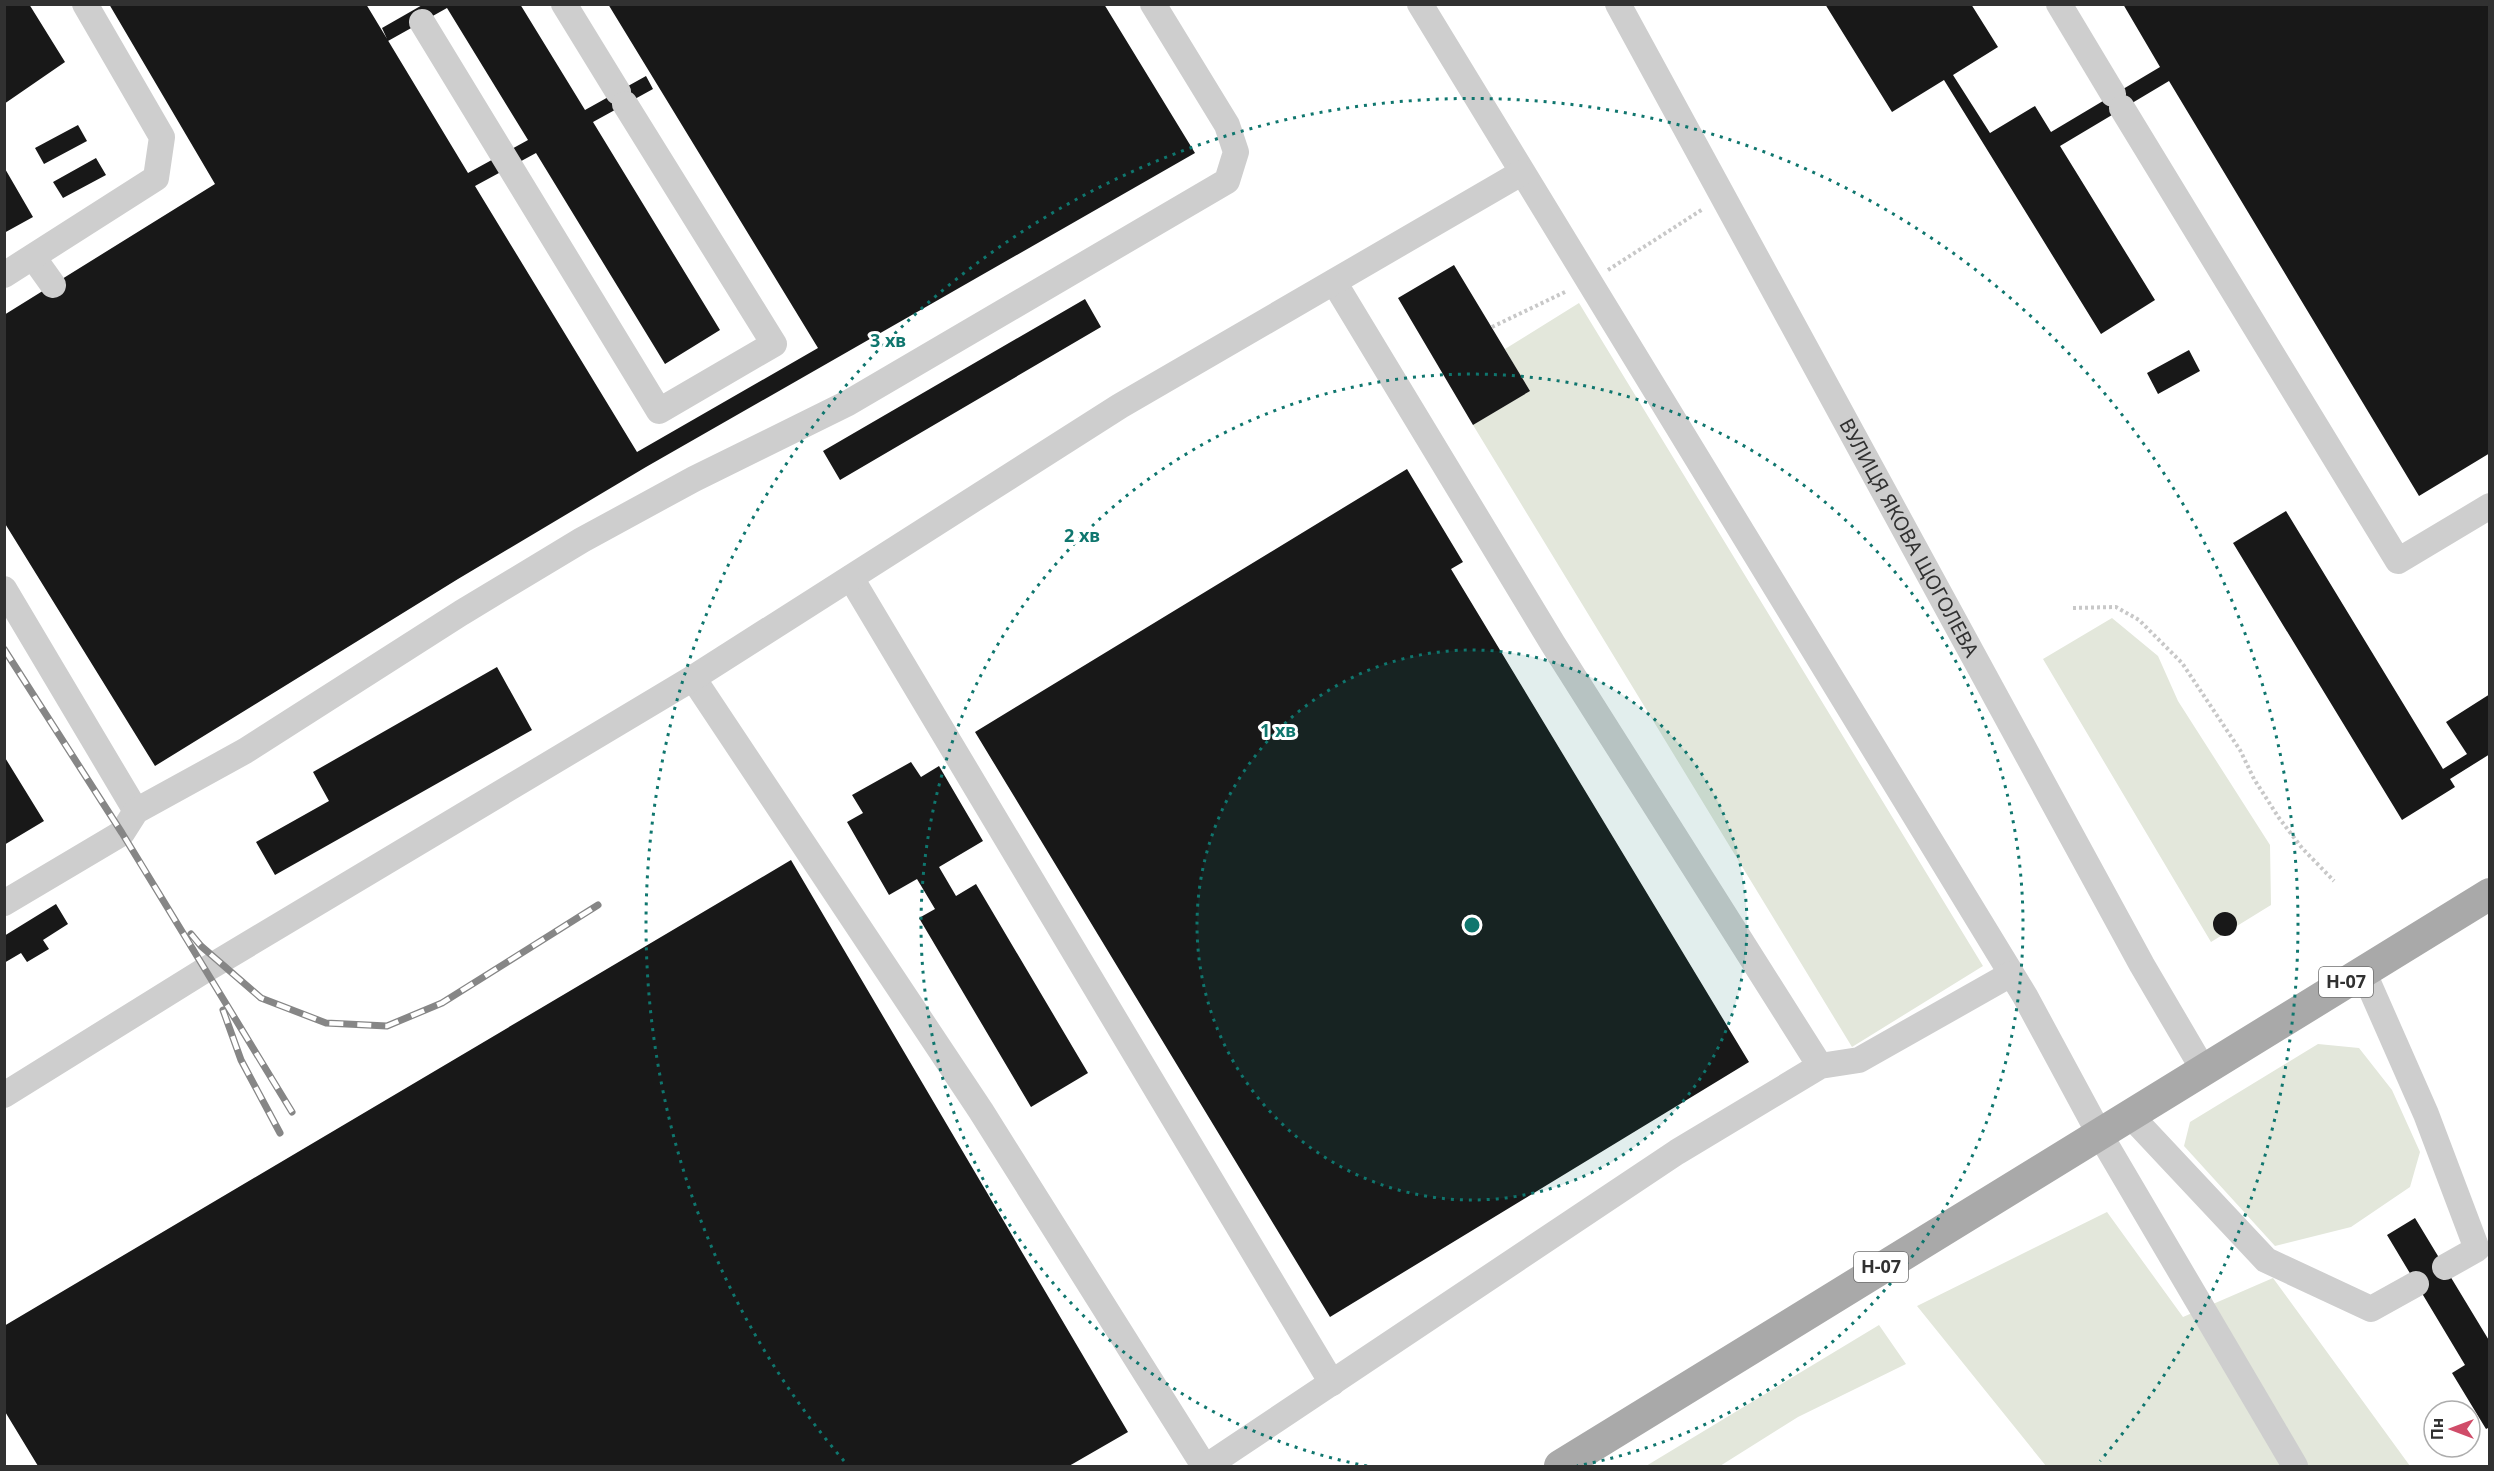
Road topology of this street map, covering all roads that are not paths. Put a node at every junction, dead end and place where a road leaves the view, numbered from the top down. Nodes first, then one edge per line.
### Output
1 (85, 4) edge
2 (564, 4) edge
3 (1153, 4) edge
4 (1420, 4) edge
5 (1618, 4) edge
6 (2059, 4) edge
7 (415, 12) edge
8 (1521, 173) junction
9 (33, 256) junction
10 (4, 275) edge
11 (1334, 282) junction
12 (53, 285) dead end
13 (2490, 506) edge
14 (851, 578) junction
15 (4, 589) edge
16 (693, 678) junction
17 (136, 811) junction
18 (2490, 894) edge
19 (4, 903) edge
20 (2363, 971) junction
21 (2011, 974) junction
22 (1820, 1066) junction
23 (2203, 1069) junction
24 (4, 1095) edge
25 (2129, 1114) junction
26 (2099, 1133) junction
27 (2445, 1267) dead end
28 (2416, 1284) dead end
29 (1332, 1383) junction
30 (1206, 1467) edge
31 (1560, 1467) edge
32 (2295, 1467) edge

1 - 9 street
2 - 7 street
3 - 17 street
4 - 8 street
5 - 23 street, ВУЛИЦЯ ЯКОВА ЩОГОЛЕВА
6 - 13 street
8 - 11 street
8 - 21 street
9 - 10 street
9 - 12 street
11 - 14 street
11 - 22 street
14 - 16 street
14 - 29 street
15 - 17 street
16 - 24 street
16 - 30 street
17 - 19 street
18 - 20 main road, Н-07
20 - 23 main road, Н-07
20 - 27 street
21 - 22 street
21 - 26 street
22 - 29 street
23 - 25 main road, Н-07
25 - 26 main road, Н-07
25 - 28 street
26 - 31 main road, Н-07
26 - 32 street
29 - 30 street

